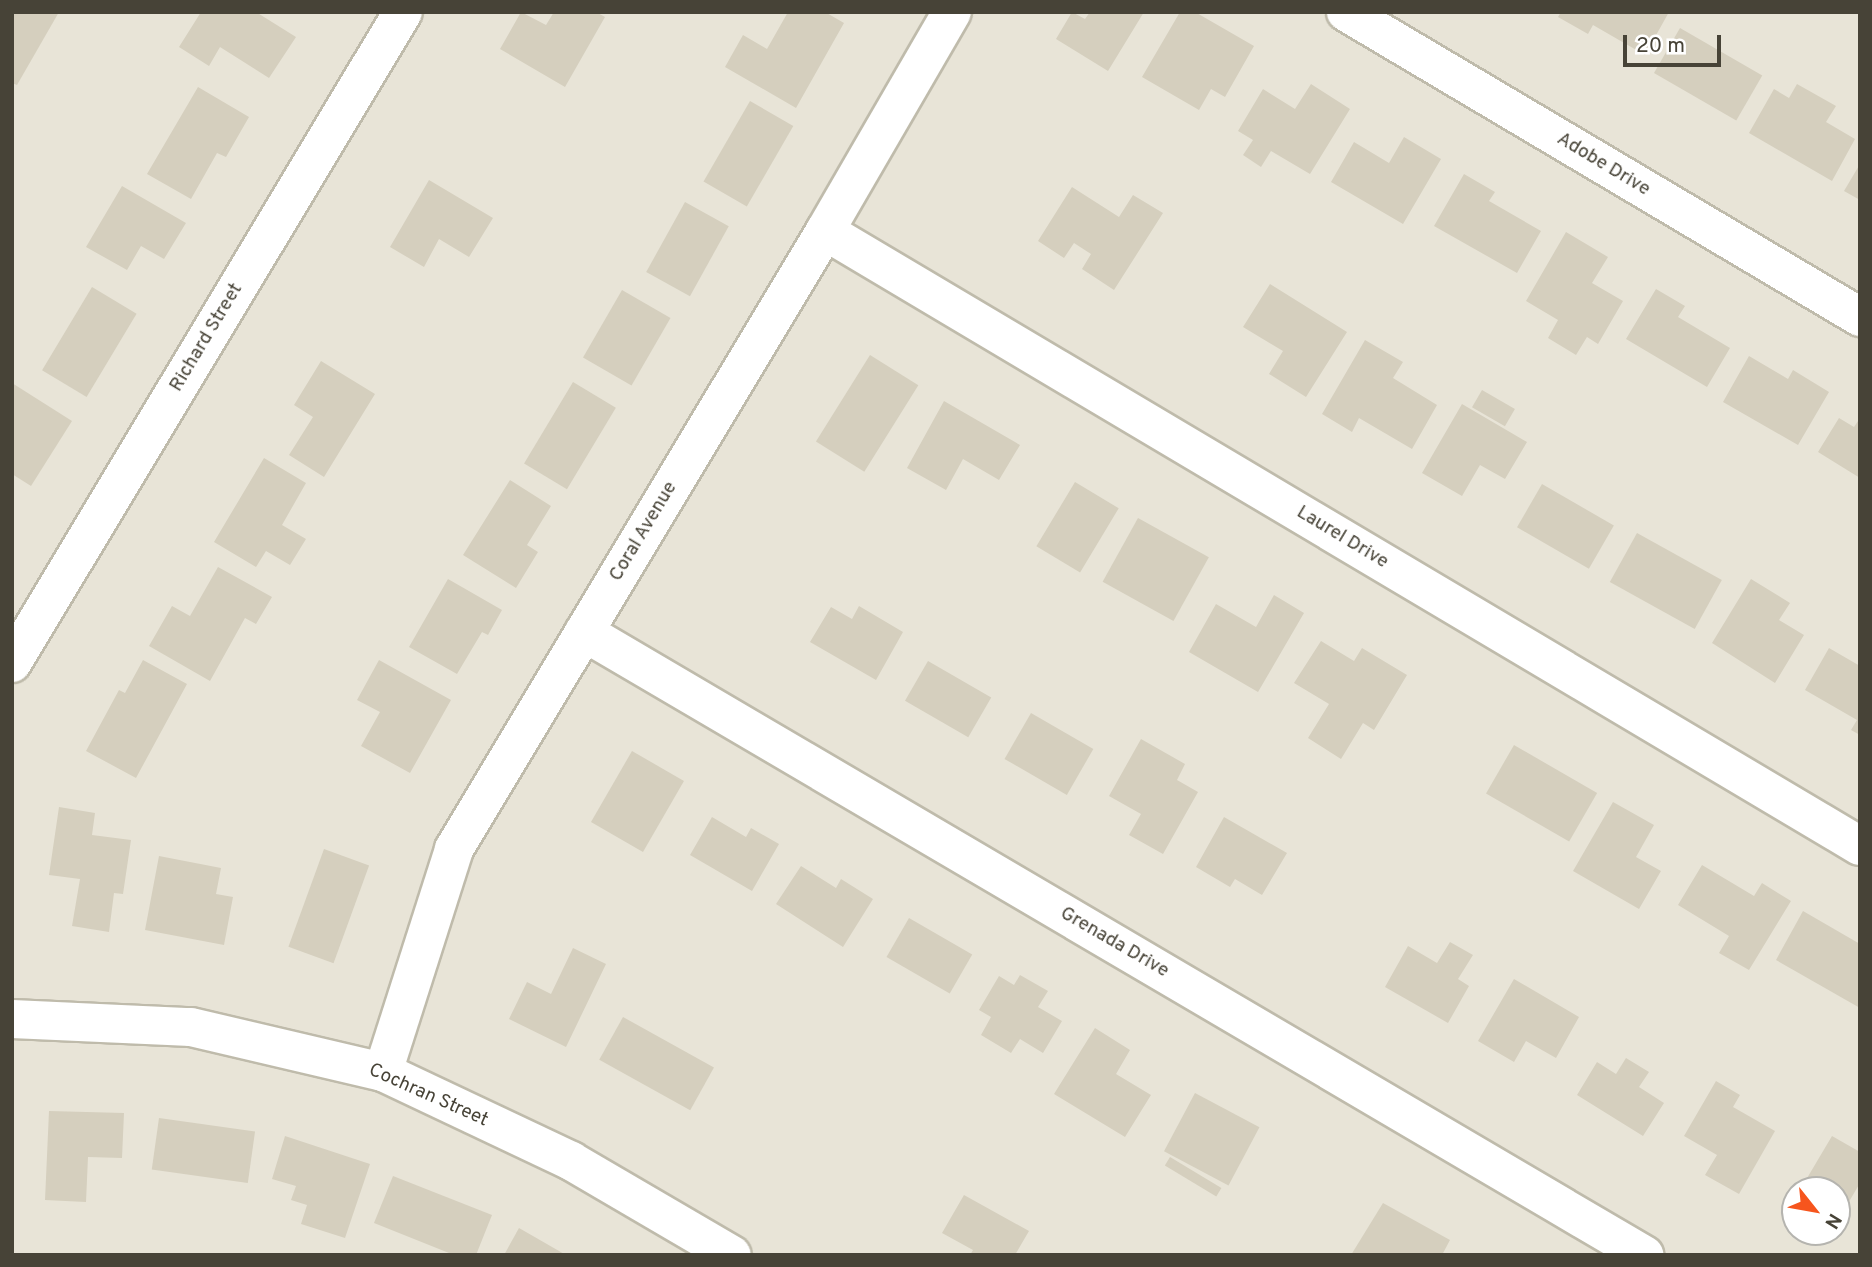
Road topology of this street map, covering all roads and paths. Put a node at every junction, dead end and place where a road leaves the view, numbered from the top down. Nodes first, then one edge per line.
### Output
1 (403, 12) edge
2 (952, 12) edge
3 (1346, 12) edge
4 (825, 231) junction
5 (1860, 317) edge
6 (584, 632) junction
7 (12, 663) edge
8 (1860, 846) edge
9 (12, 1019) edge
10 (383, 1072) junction
11 (732, 1255) edge
12 (1644, 1255) edge

1 - 7 street, Richard Street
2 - 4 street, Coral Avenue
3 - 5 street, Adobe Drive
4 - 6 street, Coral Avenue
4 - 8 street, Laurel Drive
6 - 10 street, Coral Avenue
6 - 12 street, Grenada Drive
9 - 10 street, Cochran Street
10 - 11 street, Cochran Street

